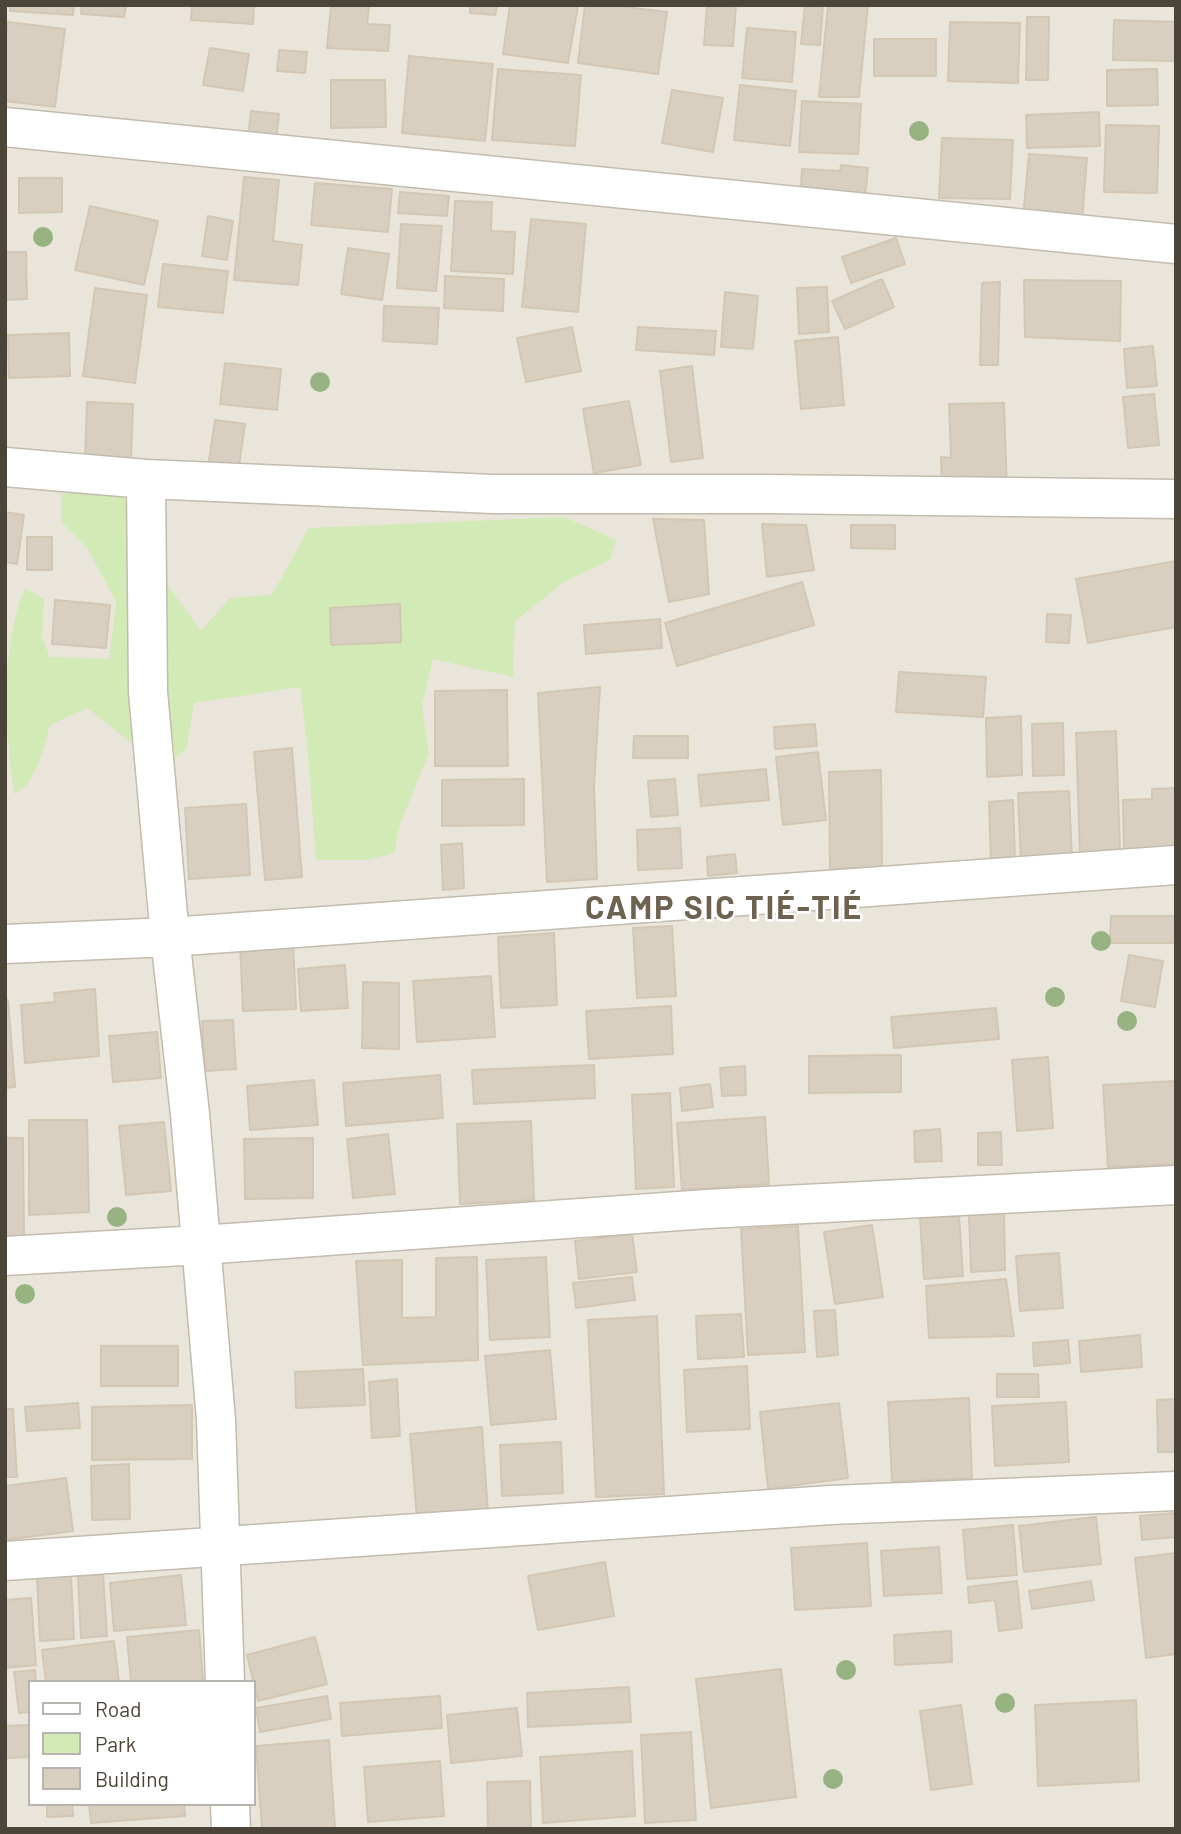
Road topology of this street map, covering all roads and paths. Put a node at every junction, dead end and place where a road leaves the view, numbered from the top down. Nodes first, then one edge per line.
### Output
1 (5, 127) edge
2 (1176, 244) edge
3 (5, 467) edge
4 (146, 480) junction
5 (1176, 499) edge
6 (1176, 865) edge
7 (170, 937) junction
8 (5, 944) edge
9 (1176, 1185) edge
10 (201, 1245) junction
11 (5, 1256) edge
12 (1176, 1491) edge
13 (218, 1548) junction
14 (5, 1561) edge
15 (225, 1680) edge
16 (230, 1806) edge
17 (231, 1829) edge

1 - 2 street
3 - 4 street
4 - 5 street
4 - 7 street
6 - 7 street
7 - 8 street
7 - 10 street
9 - 10 street
10 - 11 street
10 - 13 street
12 - 13 street
13 - 14 street
13 - 15 street
16 - 17 street

